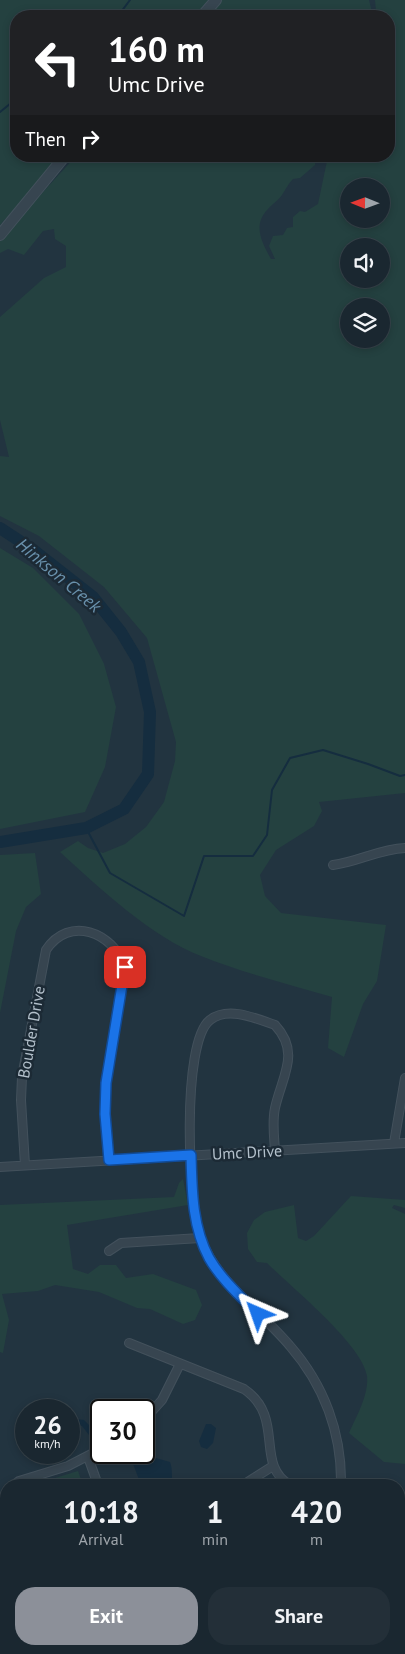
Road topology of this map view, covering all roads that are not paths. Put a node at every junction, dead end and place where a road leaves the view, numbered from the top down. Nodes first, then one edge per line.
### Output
1 (216, 0) edge
2 (207, 10) edge
3 (60, 162) edge
4 (0, 235) edge
5 (405, 848) edge
6 (333, 865) dead end
7 (405, 1078) edge
8 (394, 1143) junction
9 (405, 1143) edge
10 (274, 1150) junction
11 (191, 1155) junction
12 (109, 1160) junction
13 (25, 1165) junction
14 (0, 1167) edge
15 (200, 1238) junction
16 (109, 1251) dead end
17 (129, 1344) dead end
18 (180, 1364) junction
19 (155, 1408) edge
20 (88, 1457) joint
21 (273, 1466) junction
22 (26, 1479) edge
23 (96, 1479) edge
24 (252, 1479) edge
25 (283, 1479) edge
26 (341, 1479) edge

1 - 2 street
3 - 4 street
5 - 6 street
7 - 8 street
8 - 9 street, Umc Drive
8 - 10 street, Umc Drive
10 - 11 street, Umc Drive
10 - 11 street
11 - 12 street, Umc Drive
11 - 15 street
12 - 13 street, Umc Drive
12 - 13 street, Boulder Drive
13 - 14 street, Umc Drive
15 - 16 street
15 - 26 street
17 - 18 street
18 - 19 street
18 - 21 street
20 - 22 street
20 - 23 street
21 - 24 street
21 - 25 street

